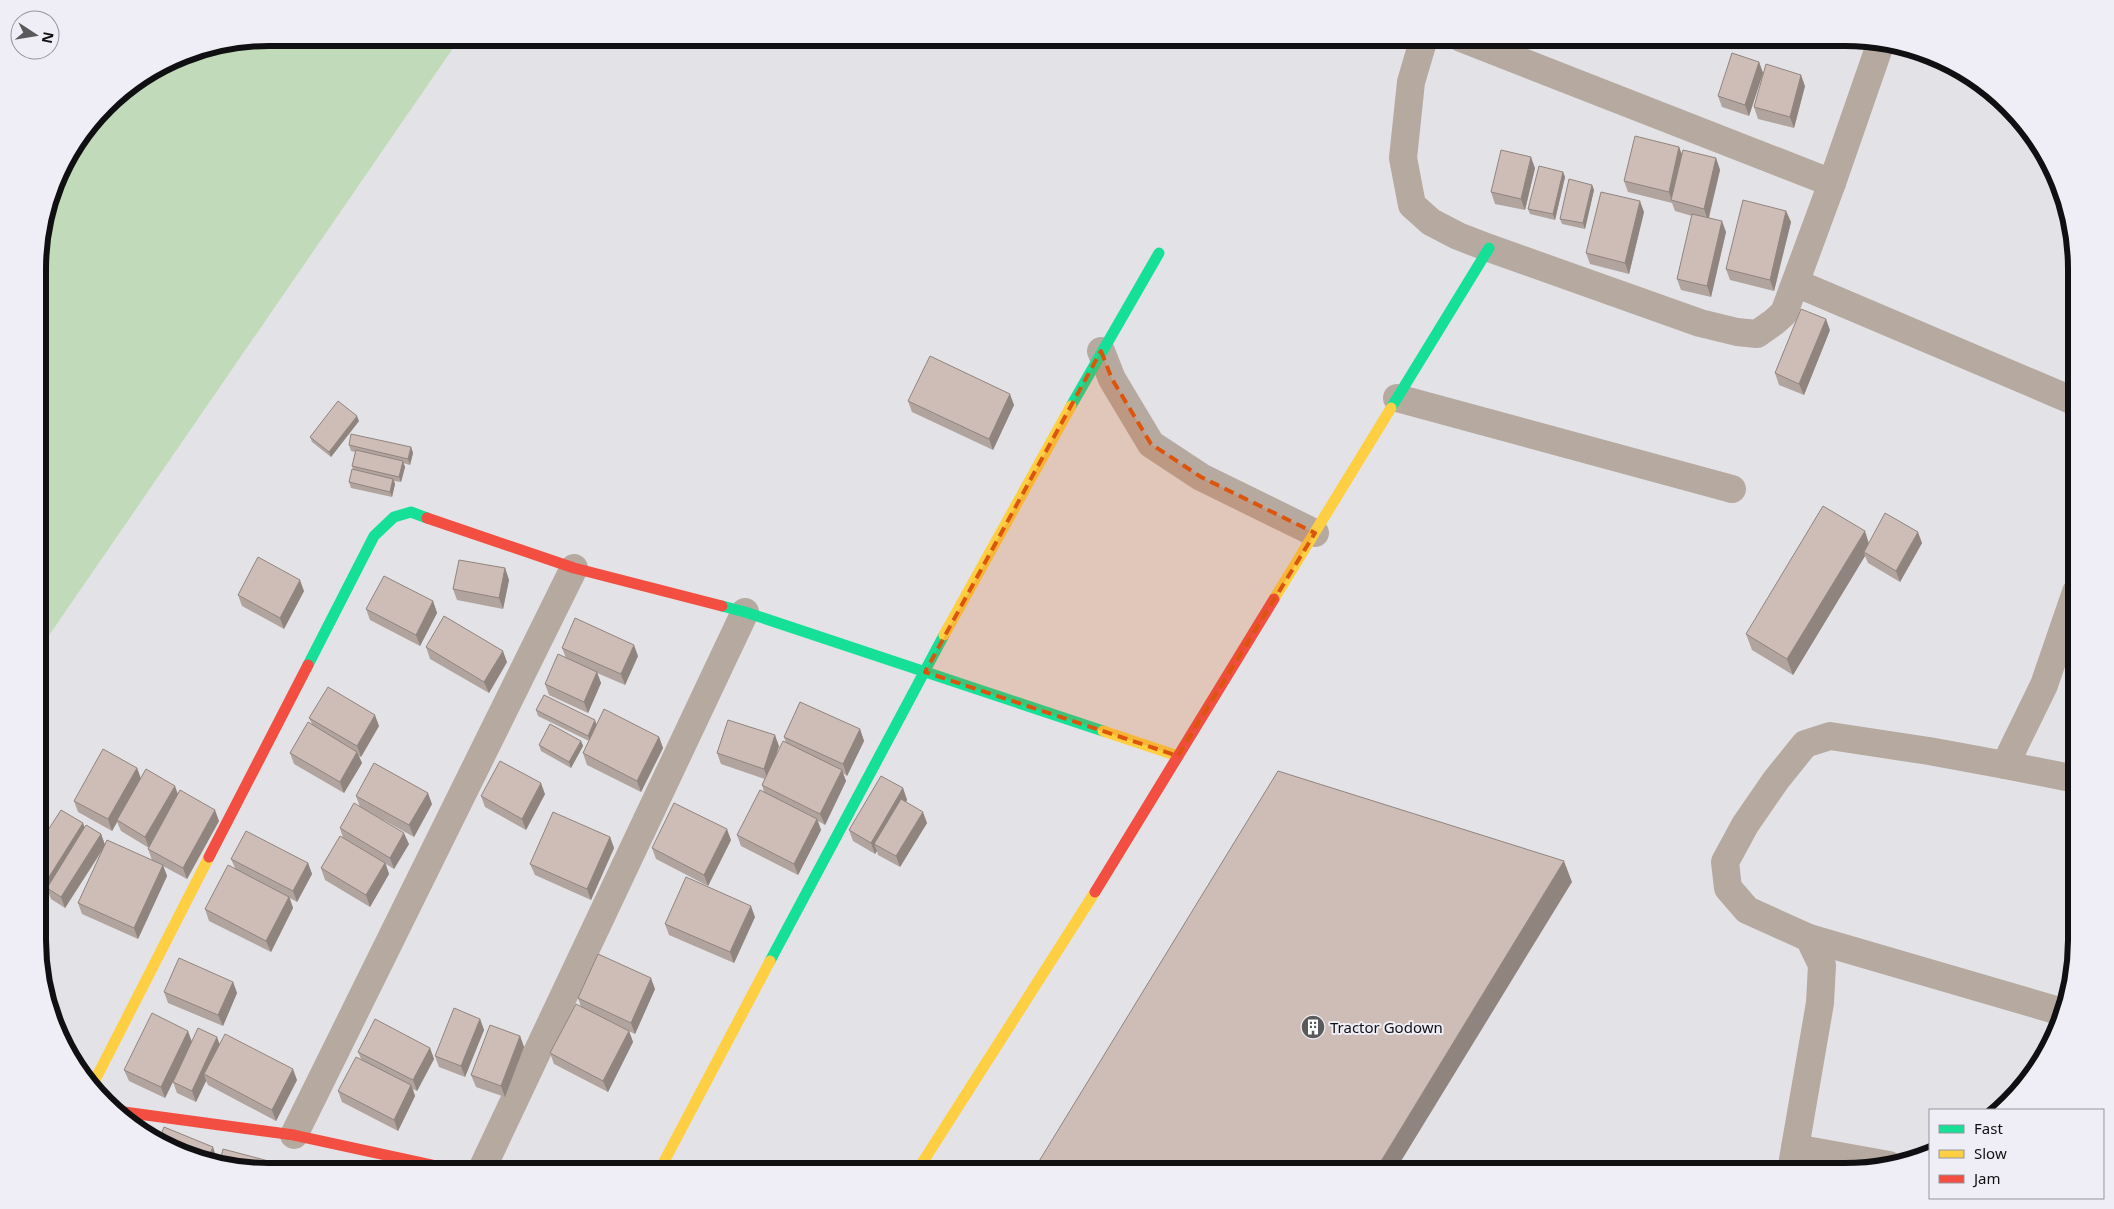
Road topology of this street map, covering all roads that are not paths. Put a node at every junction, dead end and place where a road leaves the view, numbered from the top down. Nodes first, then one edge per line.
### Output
1 (1422, 46) edge
2 (1481, 46) edge
3 (1879, 49) edge
4 (1832, 183) junction
5 (1489, 248) junction
6 (1159, 253) dead end
7 (1796, 283) junction
8 (1101, 351) junction
9 (1397, 398) junction
10 (2068, 399) edge
11 (1732, 488) dead end
12 (1315, 533) junction
13 (574, 568) junction
14 (745, 612) junction
15 (2068, 615) edge
16 (925, 672) junction
17 (1178, 756) junction
18 (2005, 765) junction
19 (2068, 777) edge
20 (1809, 938) junction
21 (2056, 1010) edge
22 (95, 1079) edge
23 (133, 1116) edge
24 (294, 1135) junction
25 (1793, 1160) edge
26 (420, 1163) edge
27 (484, 1163) edge
28 (663, 1163) edge
29 (922, 1163) edge
30 (1847, 1163) edge

1 - 5 street
2 - 4 street
3 - 4 street
4 - 7 street
5 - 7 street
5 - 9 street
6 - 8 street
7 - 10 street
8 - 12 street
8 - 16 street
9 - 11 street
9 - 12 street
12 - 17 street
13 - 14 street
13 - 22 street
13 - 24 street
14 - 16 street
14 - 27 street
15 - 18 street
16 - 17 street
16 - 28 street
17 - 29 street
18 - 19 street
18 - 20 street
20 - 21 street
20 - 25 street
23 - 24 street
24 - 26 street
25 - 30 street

